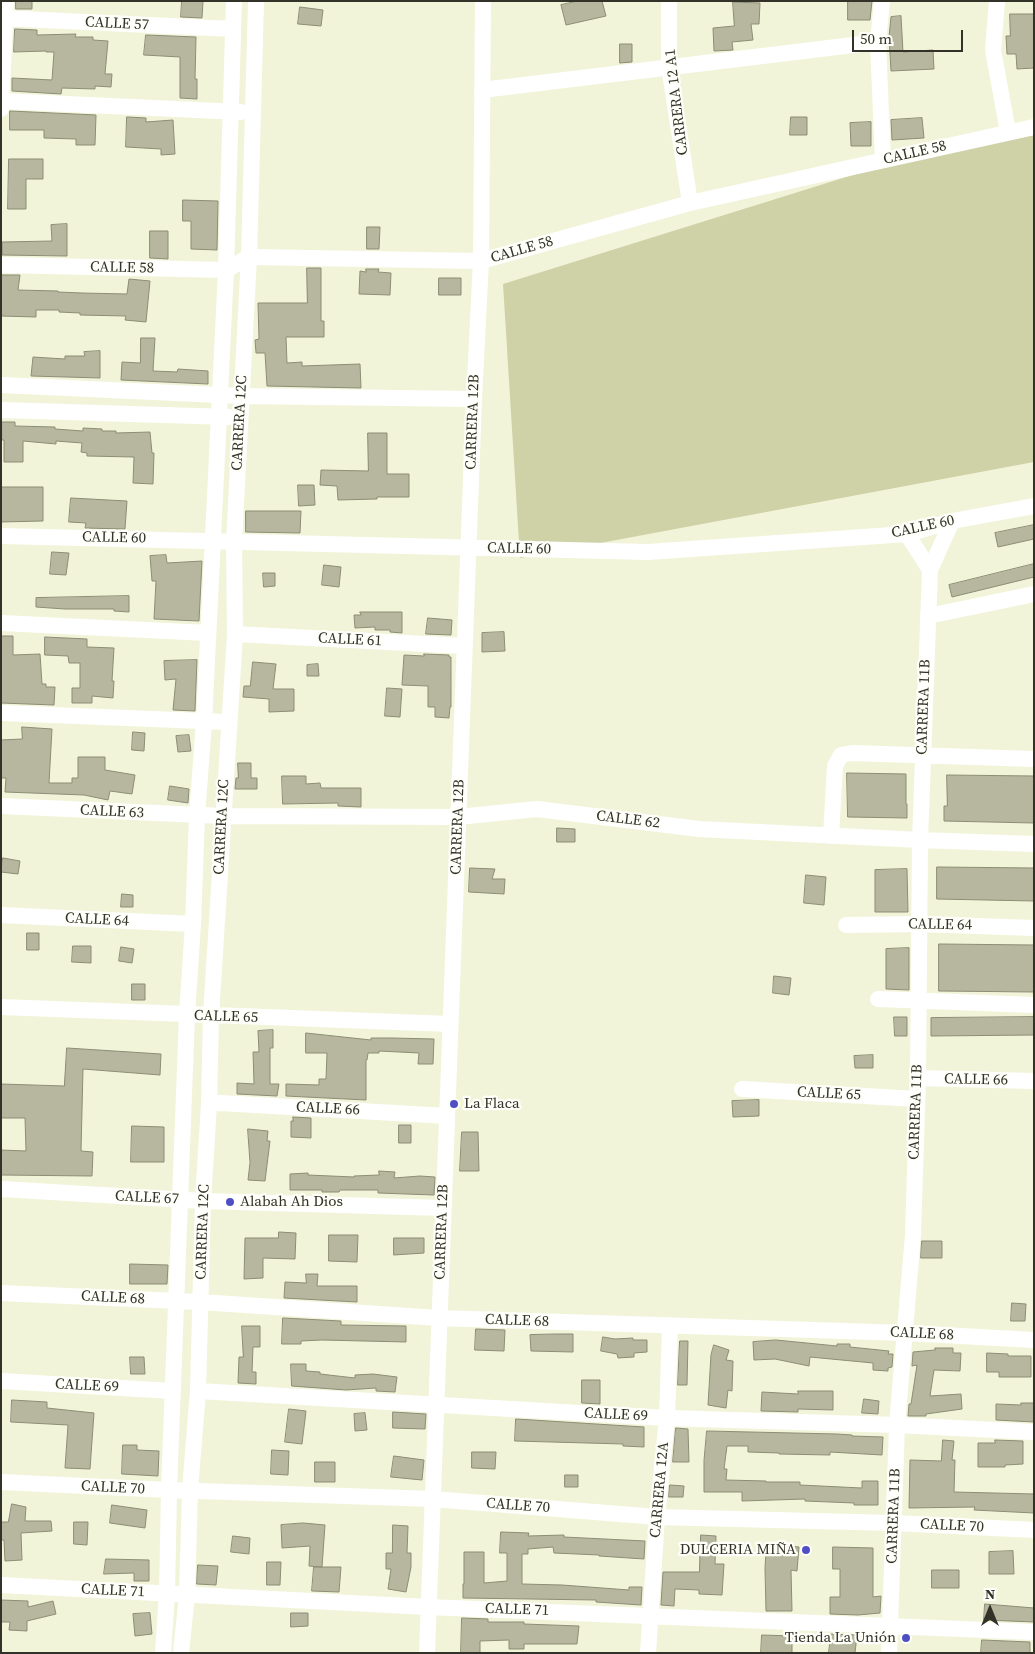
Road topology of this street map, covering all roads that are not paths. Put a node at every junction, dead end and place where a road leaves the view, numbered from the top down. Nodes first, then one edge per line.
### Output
1 (6, 1) edge
2 (234, 1) edge
3 (256, 1) edge
4 (483, 1) edge
5 (669, 1) edge
6 (882, 1) edge
7 (997, 1) edge
8 (4, 19) edge
9 (233, 29) junction
10 (878, 42) junction
11 (670, 66) junction
12 (482, 90) junction
13 (2, 101) edge
14 (1, 109) edge
15 (230, 111) junction
16 (254, 112) junction
17 (1034, 127) edge
18 (1008, 132) junction
19 (883, 160) junction
20 (690, 203) junction
21 (249, 257) junction
22 (481, 262) junction
23 (1, 265) edge
24 (226, 270) junction
25 (1, 385) edge
26 (219, 395) junction
27 (241, 396) junction
28 (474, 399) junction
29 (1, 410) edge
30 (218, 416) junction
31 (240, 417) junction
32 (1034, 506) edge
33 (952, 521) junction
34 (907, 534) junction
35 (1, 536) edge
36 (212, 540) junction
37 (234, 541) junction
38 (468, 547) junction
39 (930, 570) junction
40 (1034, 594) edge
41 (928, 616) junction
42 (1, 623) edge
43 (208, 632) junction
44 (235, 634) junction
45 (464, 646) junction
46 (1, 713) edge
47 (204, 722) junction
48 (228, 722) junction
49 (922, 755) junction
50 (1034, 758) edge
51 (1, 806) edge
52 (197, 816) junction
53 (223, 816) junction
54 (458, 816) junction
55 (831, 836) junction
56 (920, 840) junction
57 (1034, 844) edge
58 (1, 915) edge
59 (193, 924) junction
60 (846, 924) dead end
61 (919, 924) junction
62 (1034, 928) edge
63 (878, 999) dead end
64 (918, 1001) junction
65 (1034, 1005) edge
66 (1, 1007) edge
67 (186, 1015) junction
68 (211, 1016) junction
69 (450, 1024) junction
70 (918, 1078) junction
71 (1034, 1081) edge
72 (742, 1088) dead end
73 (917, 1099) junction
74 (210, 1104) junction
75 (447, 1116) junction
76 (1, 1189) edge
77 (180, 1200) junction
78 (203, 1201) junction
79 (443, 1208) junction
80 (1, 1292) edge
81 (176, 1302) junction
82 (200, 1302) junction
83 (439, 1318) junction
84 (670, 1326) junction
85 (906, 1333) junction
86 (1034, 1340) edge
87 (1, 1381) edge
88 (173, 1391) junction
89 (198, 1391) junction
90 (436, 1405) junction
91 (667, 1418) junction
92 (898, 1425) junction
93 (1034, 1432) edge
94 (1, 1482) edge
95 (169, 1490) junction
96 (190, 1490) junction
97 (433, 1499) junction
98 (657, 1517) junction
99 (893, 1523) junction
100 (1034, 1530) edge
101 (1, 1585) edge
102 (167, 1594) junction
103 (187, 1595) junction
104 (428, 1607) junction
105 (650, 1616) junction
106 (890, 1625) junction
107 (1034, 1632) edge
108 (163, 1653) edge
109 (181, 1653) edge
110 (427, 1653) edge
111 (648, 1653) edge
112 (889, 1653) edge

1 - 8 street
2 - 9 street, CARRERA 12C
3 - 16 street, CARRERA 12C
4 - 12 street, CARRERA 12B
5 - 11 street, CARRERA 12 A1
6 - 10 street
7 - 18 street
8 - 9 street, CALLE 57
8 - 13 street
9 - 15 street, CARRERA 12C
10 - 11 street
10 - 19 street
11 - 12 street
11 - 20 street, CARRERA 12 A1
12 - 22 street, CARRERA 12B
13 - 14 street
13 - 15 street
15 - 16 street
15 - 24 street, CARRERA 12C
16 - 21 street, CARRERA 12C
17 - 18 street, CALLE 58
18 - 19 street, CALLE 58
19 - 20 street, CALLE 58
20 - 22 street, CALLE 58
21 - 22 street, CALLE 58
21 - 24 street
21 - 27 street, CARRERA 12C
22 - 28 street, CARRERA 12B
23 - 24 street, CALLE 58
24 - 26 street, CARRERA 12C
25 - 26 street
26 - 27 street
26 - 30 street, CARRERA 12C
27 - 28 street
27 - 31 street, CARRERA 12C
28 - 38 street, CARRERA 12B
29 - 30 street
30 - 31 street
30 - 36 street, CARRERA 12C
31 - 37 street, CARRERA 12C
32 - 33 street, CALLE 60
33 - 34 street, CALLE 60
33 - 39 street, CARRERA 11B
34 - 38 street, CALLE 60
34 - 39 street
35 - 36 street, CALLE 60
36 - 37 street, CALLE 60
36 - 43 street, CARRERA 12C
37 - 38 street, CALLE 60
37 - 44 street, CARRERA 12C
38 - 45 street, CARRERA 12B
39 - 41 street, CARRERA 11B
40 - 41 street
41 - 49 street, CARRERA 11B
42 - 43 street
43 - 47 street, CARRERA 12C
44 - 45 street, CALLE 61
44 - 48 street, CARRERA 12C
45 - 54 street, CARRERA 12B
46 - 47 street
47 - 48 street
47 - 52 street, CARRERA 12C
48 - 53 street, CARRERA 12C
49 - 50 street
49 - 55 street
49 - 56 street, CARRERA 11B
51 - 52 street, CALLE 63
52 - 53 street, CALLE 63
52 - 59 street, CARRERA 12C
53 - 54 street, CALLE 62
53 - 68 street, CARRERA 12C
54 - 55 street, CALLE 62
54 - 69 street, CARRERA 12B
55 - 56 street, CALLE 62
56 - 57 street, CALLE 62
56 - 61 street, CARRERA 11B
58 - 59 street, CALLE 64
59 - 67 street, CARRERA 12C
60 - 61 street, CALLE 64
61 - 62 street, CALLE 64
61 - 64 street, CARRERA 11B
63 - 64 street
64 - 65 street
64 - 70 street, CARRERA 11B
66 - 67 street, CALLE 65
67 - 68 street, CALLE 65
67 - 77 street, CARRERA 12C
68 - 69 street, CALLE 65
68 - 74 street, CARRERA 12C
69 - 75 street, CARRERA 12B
70 - 71 street, CALLE 66
70 - 73 street, CARRERA 11B
72 - 73 street, CALLE 65
73 - 85 street, CARRERA 11B
74 - 75 street, CALLE 66
74 - 78 street, CARRERA 12C
75 - 79 street, CARRERA 12B
76 - 77 street, CALLE 67
77 - 78 street, CALLE 67
77 - 81 street, CARRERA 12C
78 - 79 street, CALLE 67
78 - 82 street, CARRERA 12C
79 - 83 street, CARRERA 12B
80 - 81 street, CALLE 68
81 - 82 street, CALLE 68
81 - 88 street, CARRERA 12C
82 - 83 street, CALLE 68
82 - 89 street, CARRERA 12C
83 - 84 street, CALLE 68
83 - 90 street, CARRERA 12B
84 - 85 street, CALLE 68
84 - 91 street, CARRERA 12A
85 - 86 street, CALLE 68
85 - 92 street, CARRERA 11B
87 - 88 street, CALLE 69
88 - 95 street, CARRERA 12C
89 - 90 street, CALLE 69
89 - 96 street, CARRERA 12C
90 - 91 street, CALLE 69
90 - 97 street, CARRERA 12B
91 - 92 street, CALLE 69
91 - 98 street, CARRERA 12A
92 - 93 street, CALLE 69
92 - 99 street, CARRERA 11B
94 - 95 street, CALLE 70
95 - 96 street, CALLE 70
95 - 102 street, CARRERA 12C
96 - 97 street, CALLE 70
96 - 103 street, CARRERA 12C
97 - 98 street, CALLE 70
97 - 104 street, CARRERA 12B
98 - 99 street, CALLE 70
98 - 105 street, CARRERA 12A
99 - 100 street, CALLE 70
99 - 106 street, CARRERA 11B
101 - 102 street, CALLE 71
102 - 103 street, CALLE 71
102 - 108 street, CARRERA 12C
103 - 104 street, CALLE 71
103 - 109 street, CARRERA 12C
104 - 105 street, CALLE 71
104 - 110 street, CARRERA 12B
105 - 106 street, CALLE 71
105 - 111 street, CARRERA 12A
106 - 107 street, CALLE 71
106 - 112 street, CARRERA 11B

